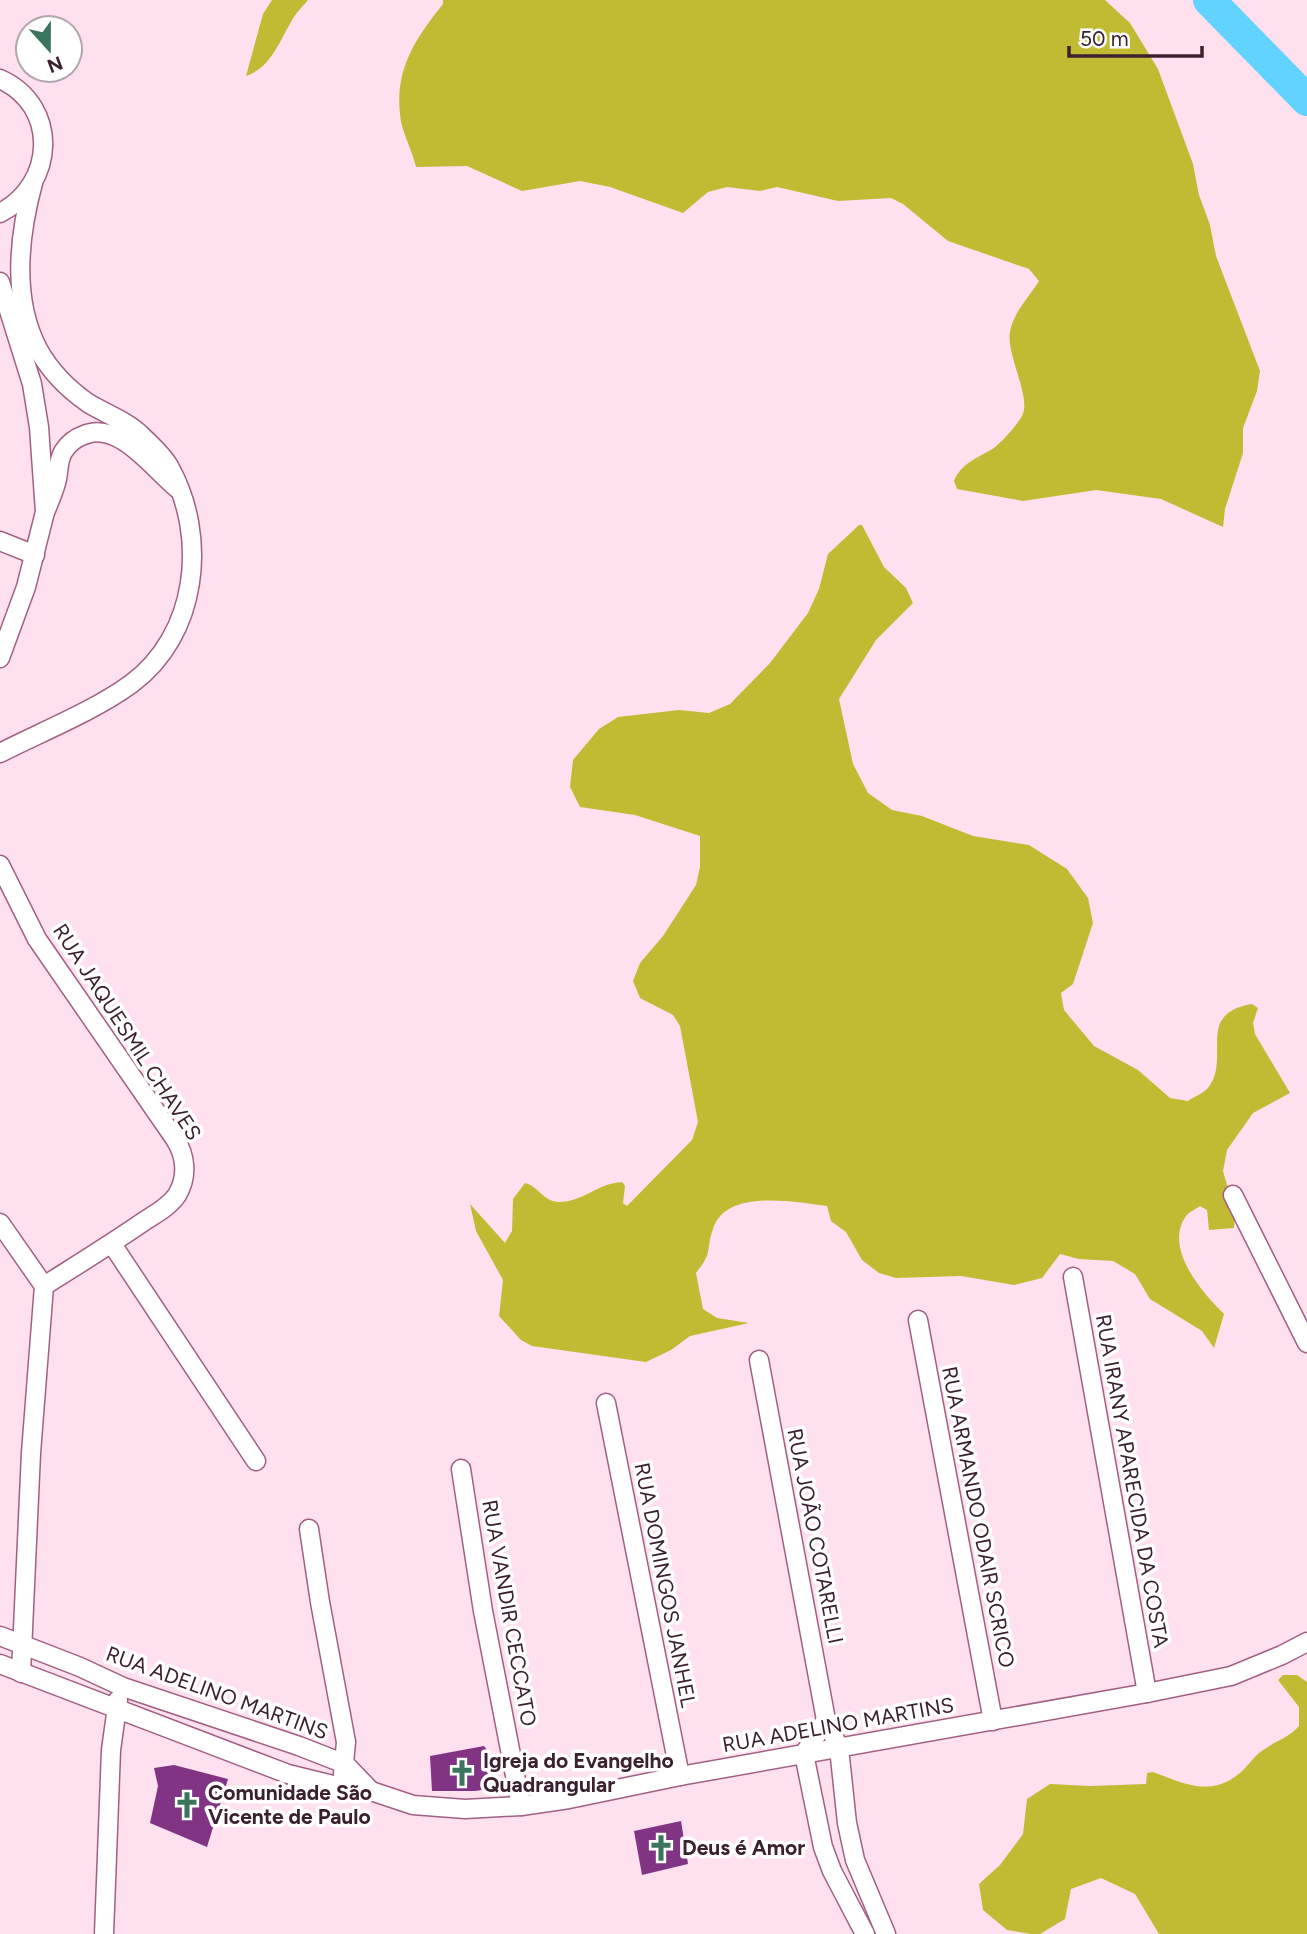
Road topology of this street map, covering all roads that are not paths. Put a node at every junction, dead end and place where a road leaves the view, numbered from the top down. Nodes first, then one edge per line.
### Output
1 (0, 79) edge
2 (33, 183) junction
3 (0, 213) edge
4 (0, 282) edge
5 (180, 492) junction
6 (45, 512) junction
7 (0, 541) edge
8 (35, 555) junction
9 (0, 658) edge
10 (0, 753) edge
11 (0, 865) edge
12 (1233, 1195) dead end
13 (0, 1223) edge
14 (112, 1244) junction
15 (1073, 1277) dead end
16 (44, 1286) junction
17 (918, 1320) dead end
18 (1307, 1343) edge
19 (759, 1360) dead end
20 (606, 1403) dead end
21 (256, 1461) dead end
22 (461, 1469) dead end
23 (309, 1529) dead end
24 (0, 1636) edge
25 (1307, 1642) edge
26 (24, 1644) junction
27 (0, 1664) edge
28 (21, 1673) junction
29 (123, 1687) junction
30 (1147, 1693) junction
31 (116, 1710) junction
32 (826, 1720) junction
33 (993, 1721) junction
34 (839, 1748) junction
35 (804, 1754) junction
36 (345, 1764) junction
37 (680, 1776) junction
38 (341, 1787) junction
39 (371, 1791) junction
40 (521, 1806) junction
41 (104, 1934) edge
42 (865, 1934) edge
43 (886, 1934) edge

1 - 2 street
2 - 3 street
2 - 5 street
4 - 6 street
5 - 6 street
5 - 10 street
6 - 8 street
7 - 8 street
8 - 9 street
11 - 14 street, RUA JAQUESMIL CHAVES
12 - 18 street
13 - 16 street
14 - 16 street, RUA JAQUESMIL CHAVES
14 - 21 street
15 - 30 street, RUA IRANY APARECIDA DA COSTA
16 - 26 street
17 - 33 street, RUA ARMANDO ODAIR SCRICO
19 - 32 street, RUA JOÃO COTARELLI
20 - 37 street, RUA DOMINGOS JANHEL
22 - 40 street, RUA VANDIR CECCATO
23 - 36 street
24 - 26 street, RUA ADELINO MARTINS
25 - 30 street, RUA ADELINO MARTINS
26 - 28 street
26 - 29 street, RUA ADELINO MARTINS
27 - 28 street, RUA ADELINO MARTINS
28 - 31 street, RUA ADELINO MARTINS
29 - 31 street
29 - 36 street, RUA ADELINO MARTINS
30 - 33 street, RUA ADELINO MARTINS
31 - 38 street, RUA ADELINO MARTINS
31 - 41 street
32 - 34 street, RUA JOÃO COTARELLI
32 - 35 street
33 - 34 street, RUA ADELINO MARTINS
34 - 35 street, RUA ADELINO MARTINS
34 - 43 street, RUA JOÃO COTARELLI
35 - 37 street, RUA ADELINO MARTINS
35 - 42 street
36 - 38 street
36 - 39 street, RUA ADELINO MARTINS
37 - 40 street, RUA ADELINO MARTINS
38 - 39 street, RUA ADELINO MARTINS
39 - 40 street, RUA ADELINO MARTINS

